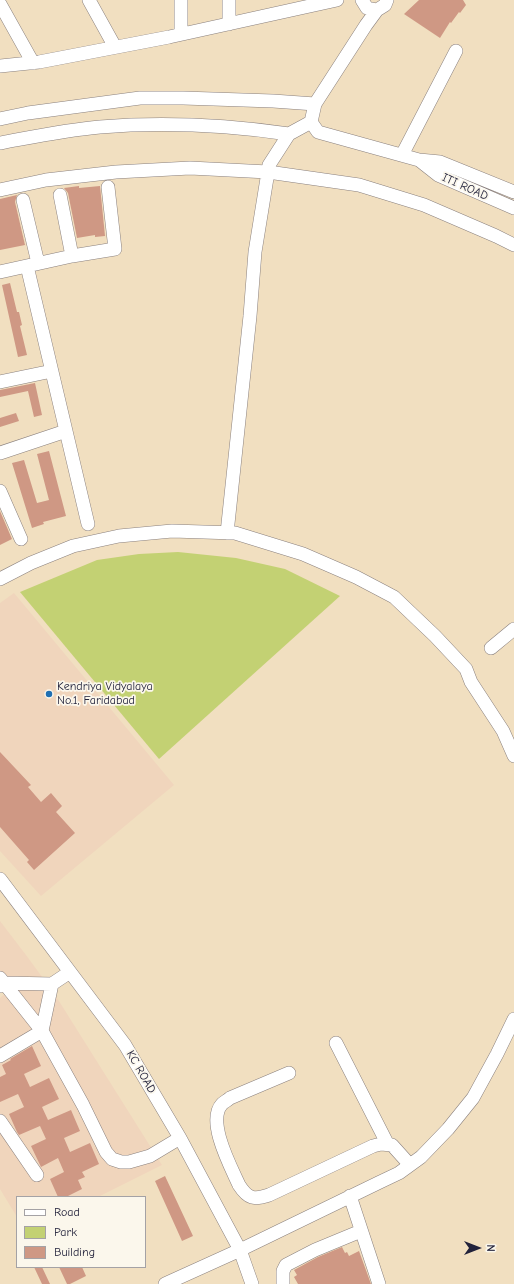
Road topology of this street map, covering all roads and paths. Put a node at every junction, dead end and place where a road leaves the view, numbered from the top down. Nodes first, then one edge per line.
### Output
1 (93, 0) edge
2 (181, 0) edge
3 (229, 0) edge
4 (337, 0) edge
5 (362, 0) edge
6 (387, 0) edge
7 (0, 4) edge
8 (288, 5) edge
9 (377, 10) junction
10 (5, 24) edge
11 (229, 24) junction
12 (182, 34) junction
13 (116, 47) junction
14 (456, 52) dead end
15 (33, 62) junction
16 (0, 66) edge
17 (315, 104) junction
18 (0, 119) edge
19 (311, 122) junction
20 (289, 134) junction
21 (0, 143) edge
22 (402, 155) junction
23 (419, 160) junction
24 (268, 172) junction
25 (108, 187) dead end
26 (0, 190) edge
27 (514, 192) edge
28 (60, 195) dead end
29 (24, 200) dead end
30 (514, 208) edge
31 (514, 245) edge
32 (72, 256) junction
33 (33, 264) junction
34 (0, 272) edge
35 (52, 371) junction
36 (0, 382) edge
37 (66, 432) junction
38 (0, 453) edge
39 (0, 491) edge
40 (88, 524) dead end
41 (227, 533) junction
42 (21, 539) dead end
43 (0, 579) edge
44 (514, 629) edge
45 (492, 648) dead end
46 (513, 751) edge
47 (0, 879) edge
48 (70, 972) junction
49 (1, 982) edge
50 (52, 984) junction
51 (514, 1019) edge
52 (42, 1031) junction
53 (336, 1043) dead end
54 (0, 1056) edge
55 (289, 1073) dead end
56 (0, 1122) edge
57 (180, 1138) junction
58 (387, 1143) junction
59 (410, 1165) junction
60 (37, 1175) dead end
61 (350, 1196) junction
62 (361, 1232) junction
63 (240, 1250) junction
64 (165, 1284) edge
65 (252, 1284) edge
66 (283, 1284) edge
67 (379, 1284) edge

1 - 13 street
2 - 12 street
3 - 11 street
4 - 8 street
5 - 9 street
6 - 9 street
7 - 10 street
8 - 11 street
9 - 17 street
10 - 15 street
11 - 12 street
12 - 13 street
13 - 15 street
14 - 22 street
15 - 16 street
17 - 18 street
17 - 19 street
19 - 20 street
19 - 22 street, ITI ROAD
20 - 21 street
20 - 24 street
22 - 23 street, ITI ROAD
23 - 27 street, ITI ROAD
23 - 30 street, ITI ROAD
24 - 26 street
24 - 31 street
24 - 41 street
25 - 32 street
28 - 32 street
29 - 33 street
32 - 33 street
33 - 34 street
33 - 35 street
35 - 36 street
35 - 37 street
37 - 38 street
37 - 40 street
39 - 42 street
41 - 43 street
41 - 46 street
44 - 45 street
47 - 48 street, KC ROAD
48 - 50 street
48 - 57 street, KC ROAD
49 - 50 street
49 - 52 street
50 - 52 street
51 - 59 street
52 - 54 street
52 - 57 street
53 - 58 street
55 - 58 street
56 - 60 street
57 - 63 street, KC ROAD
58 - 59 street
59 - 61 street
61 - 62 street
61 - 63 street
62 - 66 street
62 - 67 street
63 - 64 street
63 - 65 street, KC ROAD

